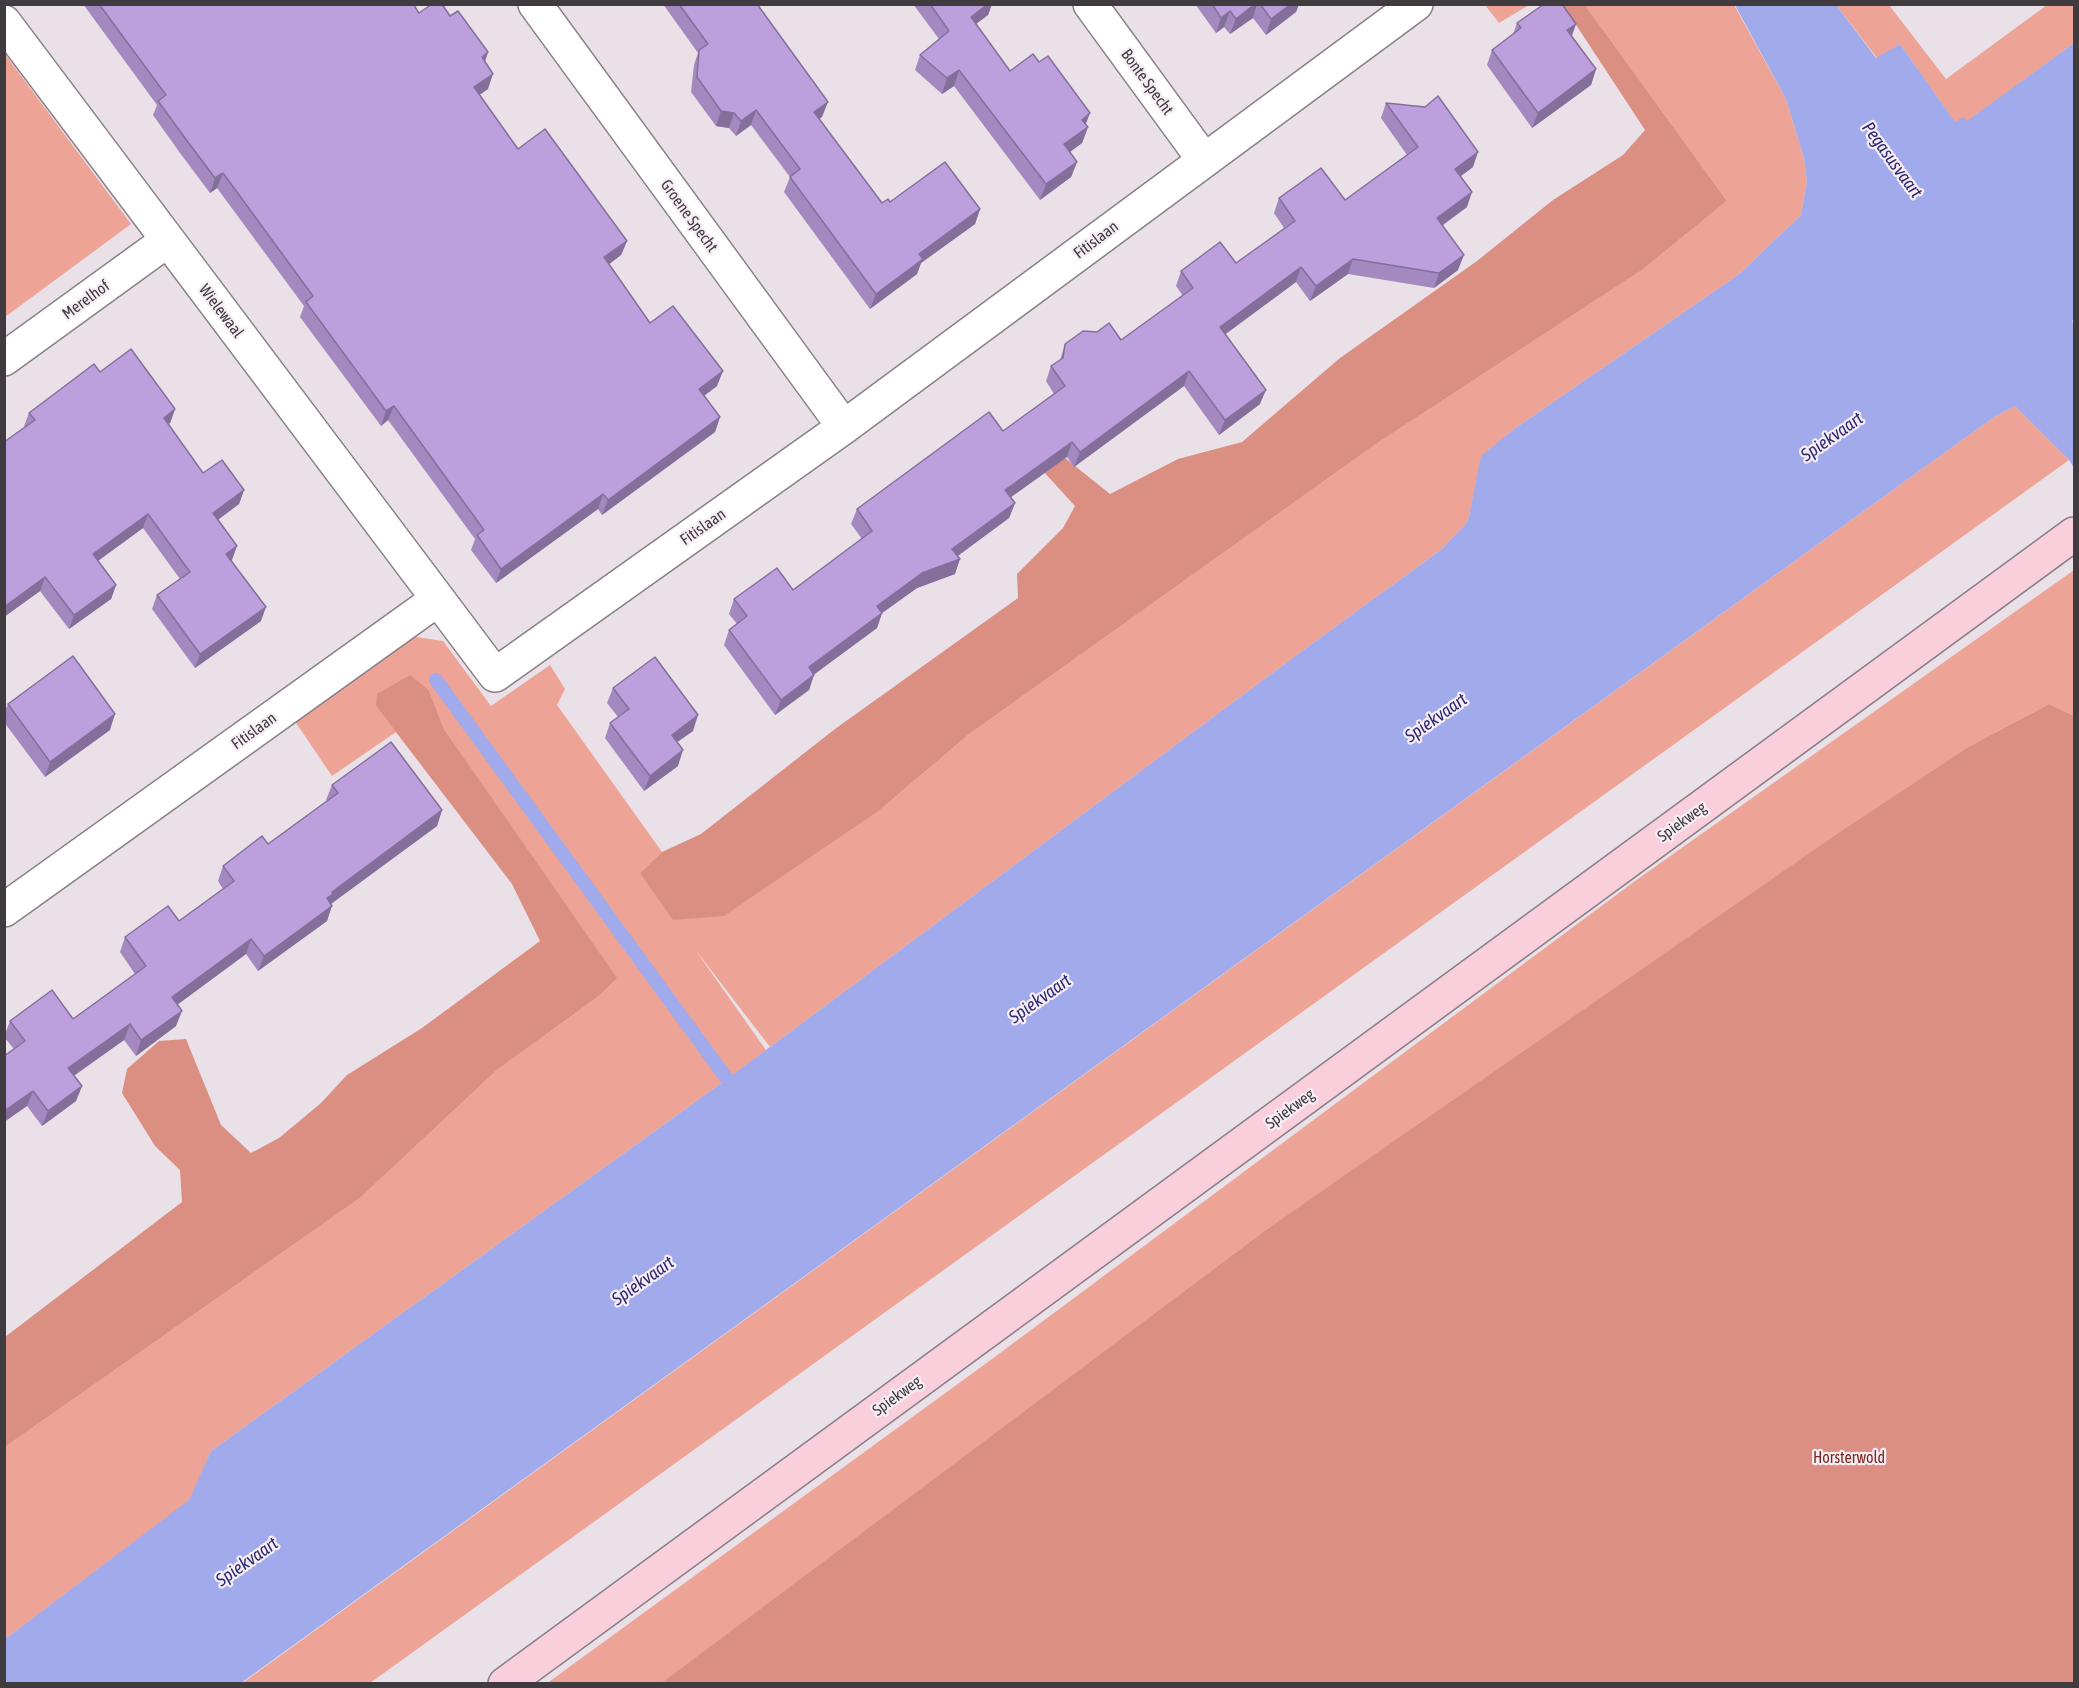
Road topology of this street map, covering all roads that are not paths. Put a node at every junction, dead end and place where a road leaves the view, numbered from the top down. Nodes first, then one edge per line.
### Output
1 (535, 4) edge
2 (1090, 4) edge
3 (1416, 4) edge
4 (4, 22) edge
5 (1204, 160) junction
6 (168, 240) junction
7 (4, 360) edge
8 (844, 427) junction
9 (2063, 542) edge
10 (438, 599) junction
11 (4, 910) edge
12 (504, 1683) edge

1 - 8 street, Groene Specht
2 - 5 street, Bonte Specht
3 - 5 street, Fitislaan
4 - 6 street, Wielewaal
5 - 8 street, Fitislaan
6 - 7 street, Merelhof
6 - 10 street, Wielewaal
8 - 10 street, Fitislaan
9 - 12 main road, Spiekweg
10 - 11 street, Fitislaan

